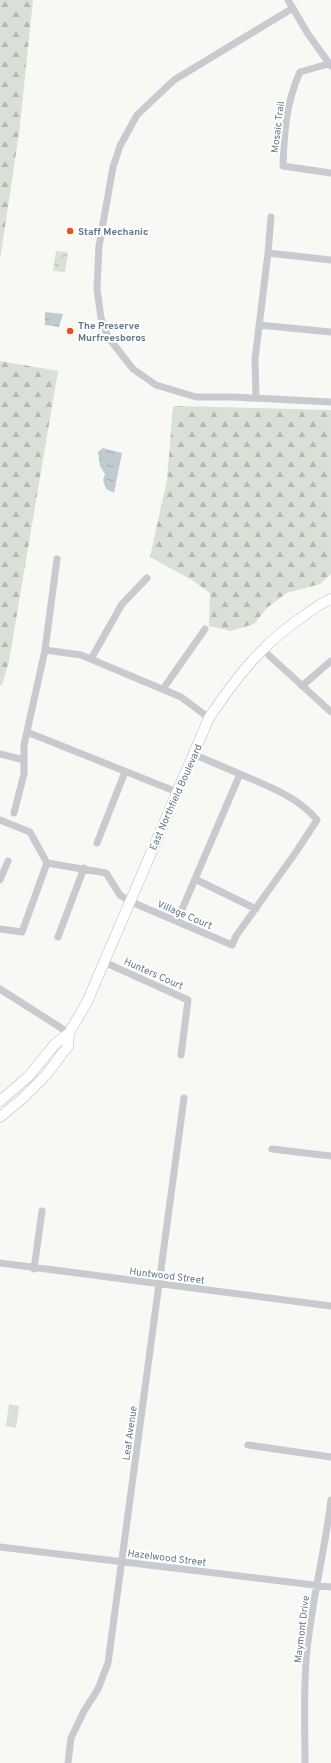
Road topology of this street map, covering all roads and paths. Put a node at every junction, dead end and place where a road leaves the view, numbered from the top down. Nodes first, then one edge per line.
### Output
1 (288, 0) edge
2 (293, 8) junction
3 (329, 65) edge
4 (331, 173) edge
5 (271, 217) dead end
6 (268, 253) junction
7 (331, 260) edge
8 (259, 325) junction
9 (331, 332) edge
10 (256, 398) junction
11 (331, 402) edge
12 (57, 559) dead end
13 (147, 578) dead end
14 (331, 599) edge
15 (205, 629) dead end
16 (262, 648) junction
17 (45, 650) junction
18 (91, 659) junction
19 (331, 661) edge
20 (302, 686) junction
21 (163, 689) junction
22 (331, 712) edge
23 (209, 718) junction
24 (27, 732) junction
25 (0, 754) edge
26 (193, 754) junction
27 (24, 760) junction
28 (125, 772) junction
29 (240, 774) junction
30 (177, 792) junction
31 (14, 813) dead end
32 (0, 820) edge
33 (97, 843) dead end
34 (8, 861) dead end
35 (47, 862) junction
36 (84, 868) junction
37 (195, 879) junction
38 (0, 880) edge
39 (129, 901) junction
40 (256, 909) junction
41 (177, 921) junction
42 (0, 929) edge
43 (58, 937) dead end
44 (104, 962) junction
45 (0, 989) edge
46 (69, 1033) junction
47 (182, 1055) dead end
48 (184, 1098) dead end
49 (0, 1101) edge
50 (0, 1117) edge
51 (272, 1149) dead end
52 (331, 1156) edge
53 (42, 1211) dead end
54 (0, 1263) edge
55 (34, 1269) junction
56 (158, 1285) junction
57 (331, 1306) edge
58 (248, 1445) dead end
59 (331, 1457) edge
60 (331, 1500) edge
61 (0, 1548) edge
62 (122, 1562) junction
63 (316, 1585) junction
64 (331, 1587) edge
65 (68, 1763) edge
66 (305, 1763) edge

1 - 2 street
2 - 3 street
2 - 10 street
3 - 4 street, Mosaic Trail
5 - 6 street
6 - 7 street
6 - 8 street
8 - 9 street
8 - 10 street
10 - 11 street
12 - 17 street
13 - 18 street
14 - 16 main road, East Northfield Boulevard
15 - 21 street
16 - 20 street
16 - 23 main road, East Northfield Boulevard
17 - 18 street
17 - 24 street
18 - 21 street
19 - 20 street
20 - 22 street
21 - 23 street
23 - 26 main road, East Northfield Boulevard
24 - 27 street
24 - 28 street
25 - 27 street
26 - 29 street
26 - 30 main road, East Northfield Boulevard
27 - 31 street
28 - 30 street
28 - 33 street
29 - 37 street
29 - 40 street
30 - 39 main road, East Northfield Boulevard
32 - 35 street
34 - 38 street
35 - 36 street
35 - 42 street
36 - 39 street
36 - 43 street
37 - 40 street
37 - 41 street
39 - 41 street, Village Court
39 - 44 main road, East Northfield Boulevard
40 - 41 street, Village Court
44 - 46 main road, East Northfield Boulevard
44 - 47 street, Hunters Court
45 - 46 street
46 - 49 main road, East Northfield Boulevard
46 - 50 main road, East Northfield Boulevard
48 - 56 street, Leaf Avenue
51 - 52 street
53 - 55 street
54 - 55 street, Huntwood Street
55 - 56 street, Huntwood Street
56 - 57 street, Huntwood Street
56 - 62 street, Leaf Avenue
58 - 59 street
60 - 63 street, Maymont Drive
61 - 62 street, Hazelwood Street
62 - 63 street, Hazelwood Street
62 - 65 street, Leaf Avenue
63 - 64 street, Hazelwood Street
63 - 66 street, Maymont Drive

